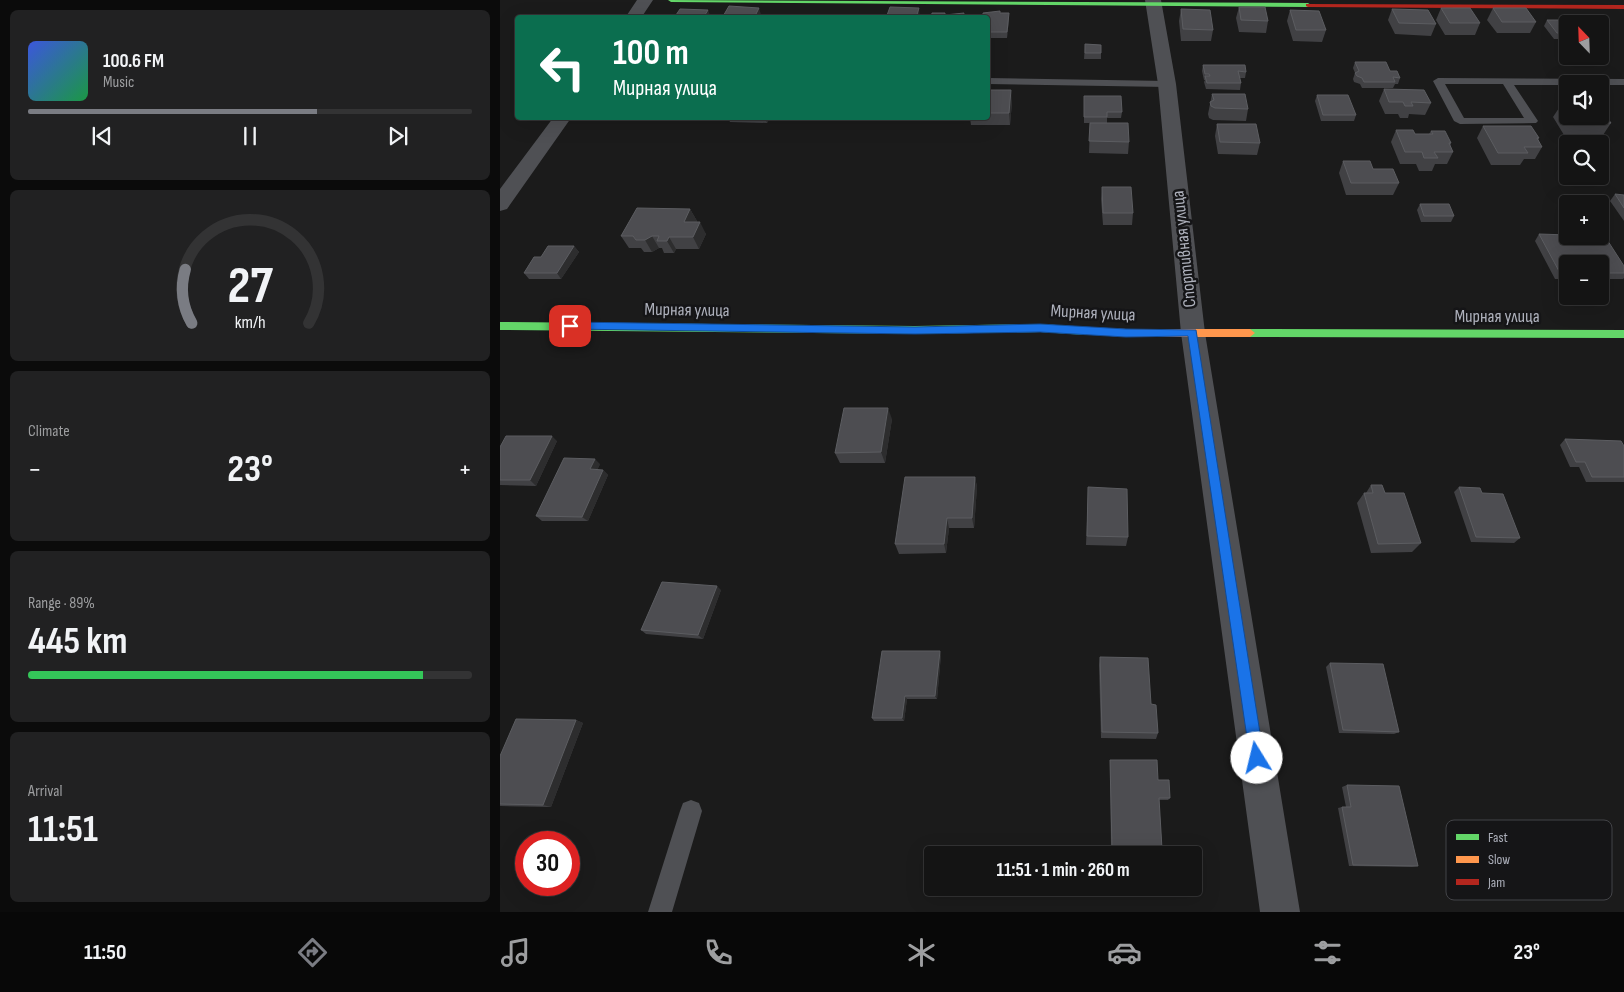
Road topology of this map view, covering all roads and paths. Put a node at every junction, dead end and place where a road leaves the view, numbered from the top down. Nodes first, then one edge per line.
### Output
1 (646, 0) edge
2 (671, 0) edge
3 (901, 1) edge
4 (1153, 1) edge
5 (1395, 2) edge
6 (1624, 7) edge
7 (635, 15) edge
8 (990, 81) edge
9 (1507, 82) junction
10 (1624, 82) edge
11 (1167, 84) junction
12 (561, 120) edge
13 (500, 204) edge
14 (500, 326) edge
15 (1193, 333) junction
16 (1624, 334) edge
17 (691, 811) dead end
18 (660, 912) edge
19 (1280, 912) edge

1 - 7 street
2 - 3 street
3 - 4 street
4 - 5 street
4 - 11 street, Спортивная улица
5 - 6 street
8 - 11 lane
9 - 9 lane
9 - 10 lane
11 - 15 street, Спортивная улица
12 - 13 street
14 - 15 street, Мирная улица
15 - 16 street, Мирная улица
15 - 19 street, Спортивная улица
17 - 18 lane

